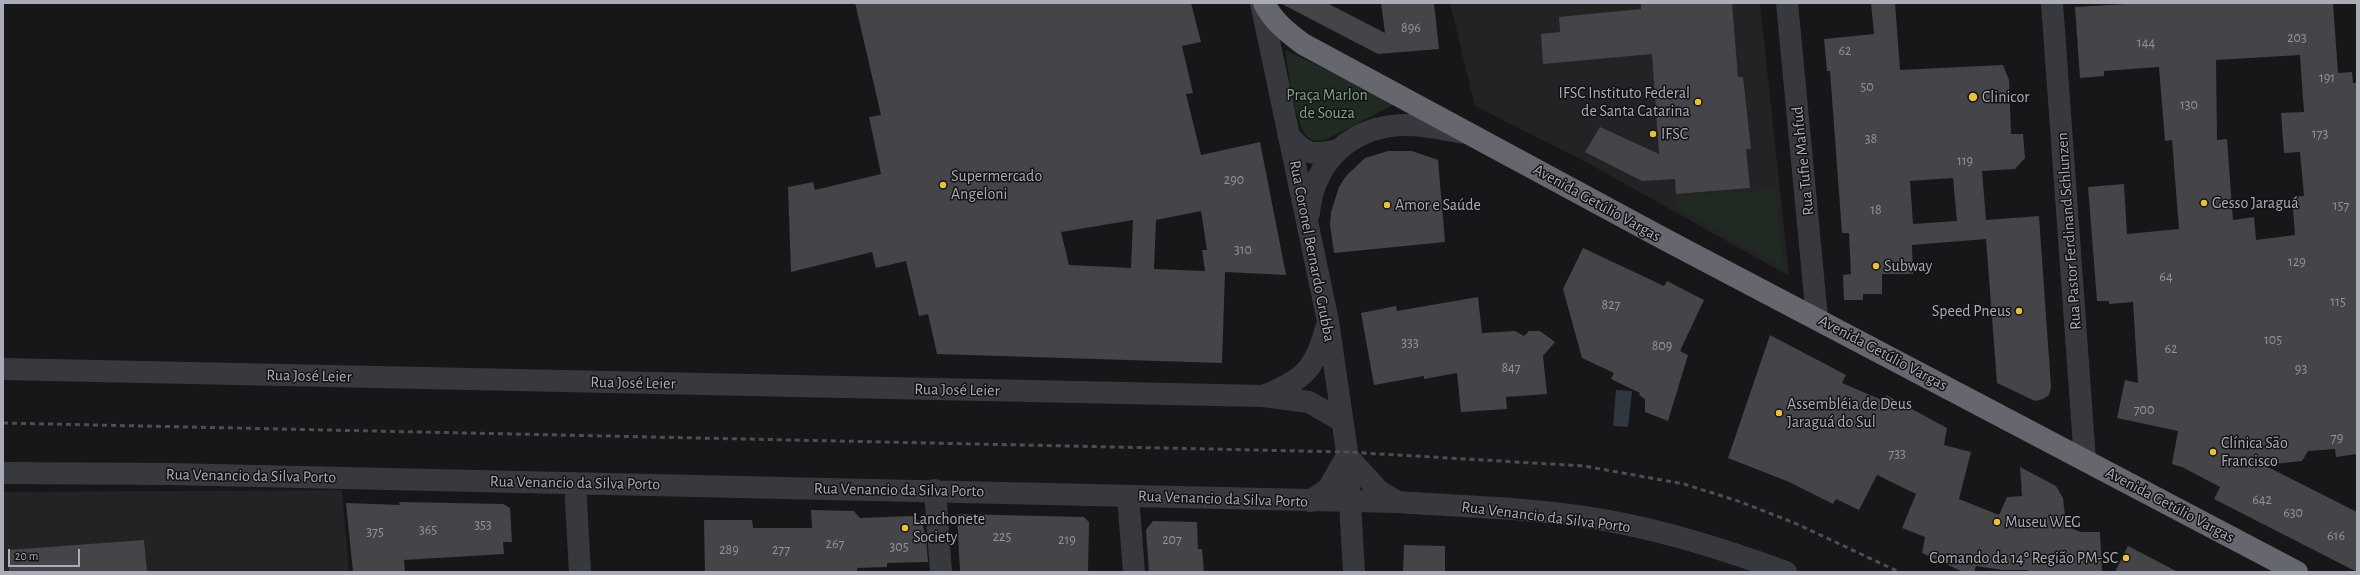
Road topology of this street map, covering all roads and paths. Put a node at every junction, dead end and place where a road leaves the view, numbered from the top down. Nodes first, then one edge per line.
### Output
1 (1261, 3) edge
2 (1264, 3) edge
3 (1787, 3) edge
4 (2052, 3) edge
5 (1288, 134) junction
6 (1470, 134) junction
7 (1338, 150) junction
8 (1308, 222) junction
9 (1817, 318) junction
10 (1328, 320) junction
11 (3, 369) edge
12 (1263, 396) junction
13 (1342, 421) junction
14 (1347, 456) junction
15 (2085, 460) junction
16 (3, 472) edge
17 (575, 483) junction
18 (935, 490) junction
19 (1128, 496) junction
20 (1310, 501) junction
21 (1349, 502) junction
22 (1398, 502) junction
23 (580, 572) edge
24 (941, 572) edge
25 (1134, 572) edge
26 (1354, 572) edge
27 (1786, 572) edge
28 (2297, 572) edge

1 - 5 street, Rua Coronel Bernardo Grubba
2 - 6 highway, Avenida Getúlio Vargas
3 - 9 street, Rua Tufie Mahfud
4 - 15 street, Rua Pastor Ferdinand Schlunzen
5 - 7 street
5 - 8 street, Rua Coronel Bernardo Grubba
6 - 7 street, Avenida Getúlio Vargas
6 - 9 highway, Avenida Getúlio Vargas
7 - 8 street, Avenida Getúlio Vargas
8 - 10 street, Rua Coronel Bernardo Grubba
9 - 15 highway, Avenida Getúlio Vargas
10 - 12 street, Rua José Leier
10 - 13 street, Rua Coronel Bernardo Grubba
11 - 12 street, Rua José Leier
12 - 13 street, Rua José Leier
13 - 14 street, Rua Coronel Bernardo Grubba
14 - 20 street
14 - 21 street, Rua Coronel Bernardo Grubba
14 - 22 street
15 - 28 highway, Avenida Getúlio Vargas
16 - 17 street, Rua Venancio da Silva Porto
17 - 18 street, Rua Venancio da Silva Porto
17 - 23 street
18 - 19 street, Rua Venancio da Silva Porto
18 - 24 street
19 - 20 street, Rua Venancio da Silva Porto
19 - 25 street
20 - 21 street, Rua Venancio da Silva Porto
21 - 22 street, Rua Venancio da Silva Porto
21 - 26 street, Rua Coronel Bernardo Grubba
22 - 27 street, Rua Venancio da Silva Porto

